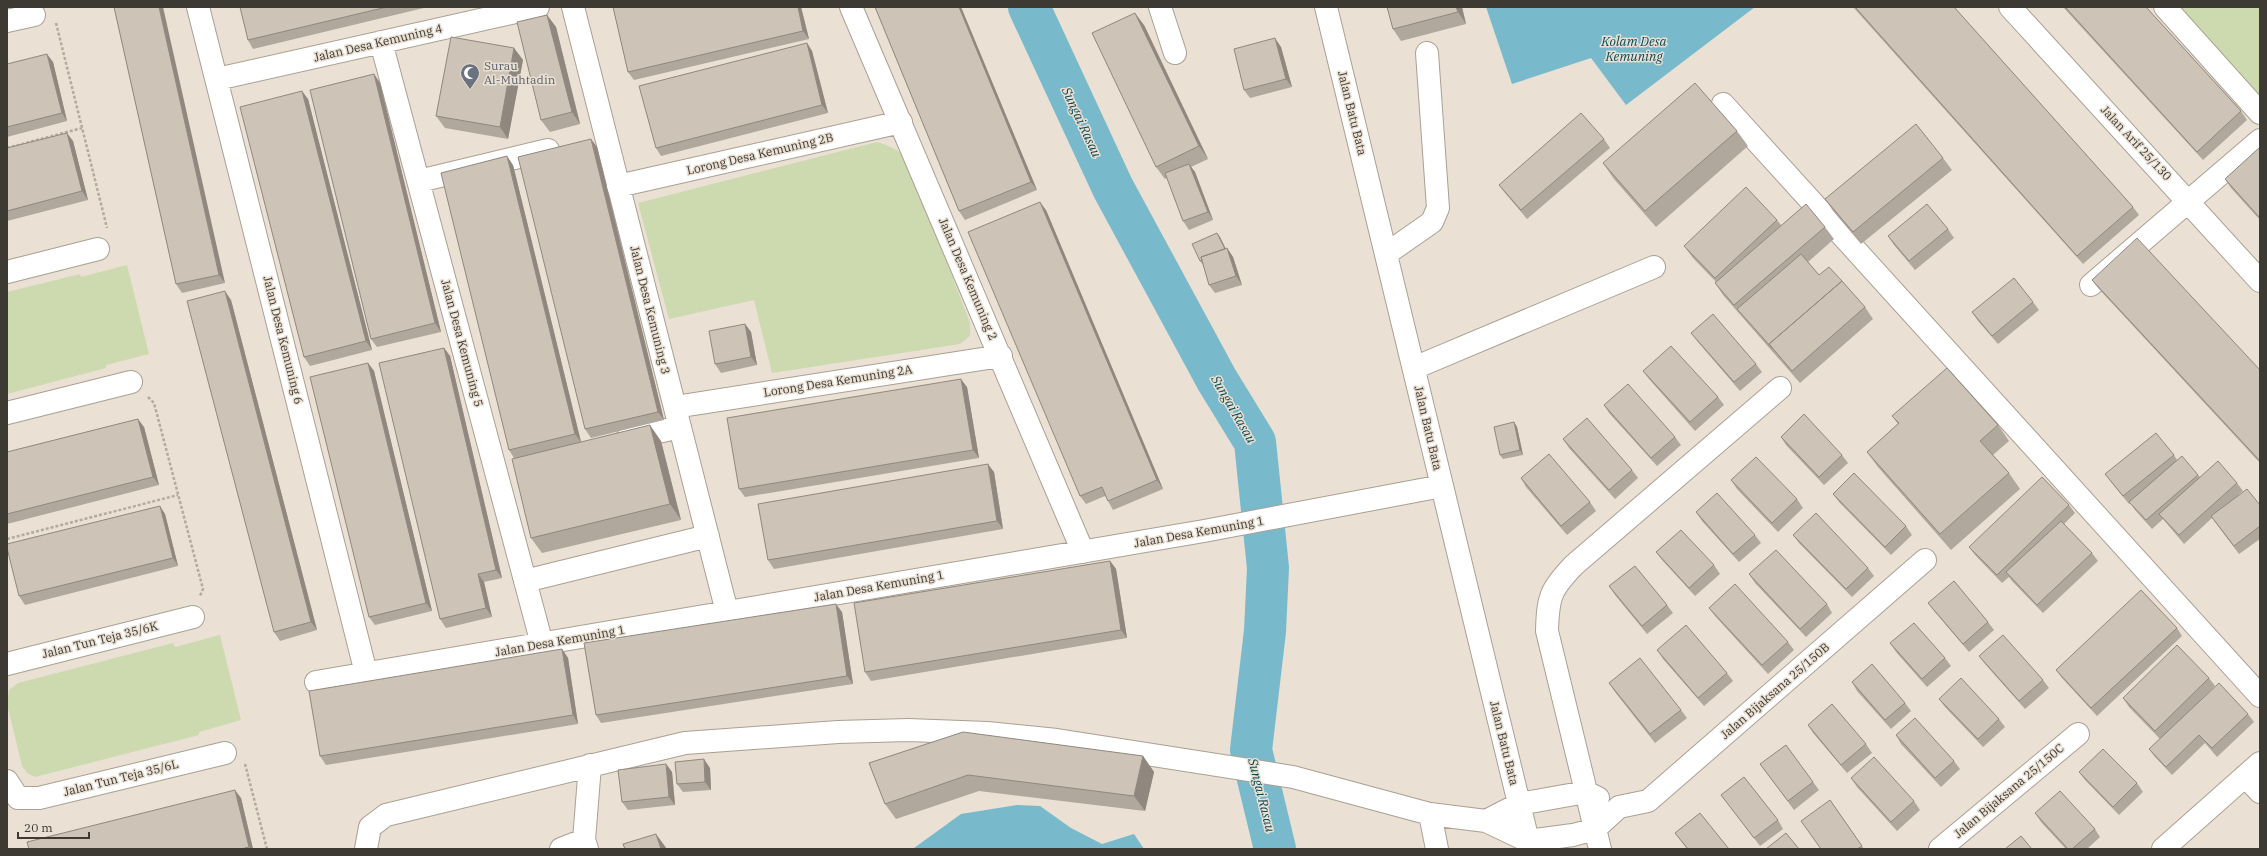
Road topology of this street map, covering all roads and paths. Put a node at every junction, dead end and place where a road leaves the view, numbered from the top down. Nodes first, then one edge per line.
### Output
1 (198, 7) edge
2 (538, 7) edge
3 (573, 7) edge
4 (851, 7) edge
5 (1160, 7) edge
6 (1326, 7) edge
7 (2010, 7) edge
8 (2165, 7) edge
9 (34, 15) dead end
10 (458, 16) edge
11 (55, 17) dead end
12 (7, 21) edge
13 (381, 42) junction
14 (1175, 53) dead end
15 (1427, 53) dead end
16 (217, 79) junction
17 (1723, 104) dead end
18 (2260, 113) edge
19 (901, 122) junction
20 (82, 128) junction
21 (606, 136) junction
22 (2260, 140) edge
23 (7, 148) edge
24 (419, 181) junction
25 (618, 186) junction
26 (2188, 200) junction
27 (98, 249) joint
28 (1386, 254) junction
29 (1654, 267) dead end
30 (7, 272) edge
31 (2260, 281) edge
32 (2091, 285) edge
33 (1001, 356) junction
34 (1414, 368) junction
35 (130, 382) joint
36 (1780, 388) dead end
37 (7, 413) edge
38 (677, 417) junction
39 (611, 443) edge
40 (519, 465) edge
41 (496, 471) junction
42 (1442, 486) junction
43 (178, 495) junction
44 (708, 536) junction
45 (7, 539) edge
46 (1083, 552) junction
47 (1924, 560) dead end
48 (525, 580) junction
49 (727, 612) junction
50 (193, 617) joint
51 (542, 644) junction
52 (7, 664) edge
53 (366, 673) junction
54 (316, 682) dead end
55 (2260, 696) edge
56 (2078, 734) dead end
57 (225, 753) joint
58 (590, 765) junction
59 (2253, 769) edge
60 (12, 790) edge
61 (1586, 792) junction
62 (2260, 792) edge
63 (1519, 804) junction
64 (1618, 807) junction
65 (1430, 814) junction
66 (1486, 821) junction
67 (1597, 839) edge
68 (586, 845) edge
69 (1529, 845) edge
70 (267, 849) edge
71 (366, 849) edge
72 (561, 849) edge
73 (1438, 849) edge
74 (1940, 849) edge
75 (2163, 849) edge

1 - 16 street, Jalan Desa Kemuning 6
2 - 10 street, Jalan Desa Kemuning 4
3 - 21 street, Jalan Desa Kemuning 3
4 - 19 street, Jalan Desa Kemuning 2
5 - 14 street
6 - 28 street, Jalan Batu Bata
7 - 26 street, Jalan Arif 25/130
8 - 18 street
9 - 12 street
10 - 13 street, Jalan Desa Kemuning 4
11 - 20 path
13 - 16 street, Jalan Desa Kemuning 4
13 - 24 street, Jalan Desa Kemuning 5
15 - 28 street
16 - 53 street, Jalan Desa Kemuning 6
17 - 55 street
19 - 25 street, Lorong Desa Kemuning 2B
19 - 33 street, Jalan Desa Kemuning 2
20 - 23 path
20 - 27 path
21 - 24 street
21 - 25 street, Jalan Desa Kemuning 3
22 - 26 street
24 - 41 street, Jalan Desa Kemuning 5
25 - 38 street, Jalan Desa Kemuning 3
26 - 31 street, Jalan Arif 25/130
26 - 32 street
27 - 30 street
28 - 34 street, Jalan Batu Bata
29 - 34 street
33 - 38 street, Lorong Desa Kemuning 2A
33 - 46 street, Jalan Desa Kemuning 2
34 - 42 street, Jalan Batu Bata
35 - 37 street
35 - 43 path
36 - 61 street
38 - 39 street, Lorong Desa Kemuning 2A
38 - 44 street, Jalan Desa Kemuning 3
40 - 41 street
41 - 48 street, Jalan Desa Kemuning 5
42 - 46 street, Jalan Desa Kemuning 1
42 - 63 street, Jalan Batu Bata
43 - 45 path
43 - 50 path
44 - 48 street
44 - 49 street, Jalan Desa Kemuning 3
46 - 49 street, Jalan Desa Kemuning 1
47 - 64 street, Jalan Bijaksana 25/150B
48 - 51 street, Jalan Desa Kemuning 5
49 - 51 street, Jalan Desa Kemuning 1
50 - 52 street, Jalan Tun Teja 35/6K
51 - 53 street, Jalan Desa Kemuning 1
53 - 54 street, Jalan Desa Kemuning 1
56 - 74 street, Jalan Bijaksana 25/150C
57 - 60 street, Jalan Tun Teja 35/6L
57 - 70 path
58 - 65 street
58 - 68 street
58 - 71 street
59 - 62 street
59 - 75 street
61 - 63 street
61 - 64 street
61 - 67 street
63 - 66 street
63 - 69 street, Jalan Batu Bata
64 - 67 street
65 - 66 street
65 - 73 street
66 - 69 street
67 - 69 street
68 - 72 street

